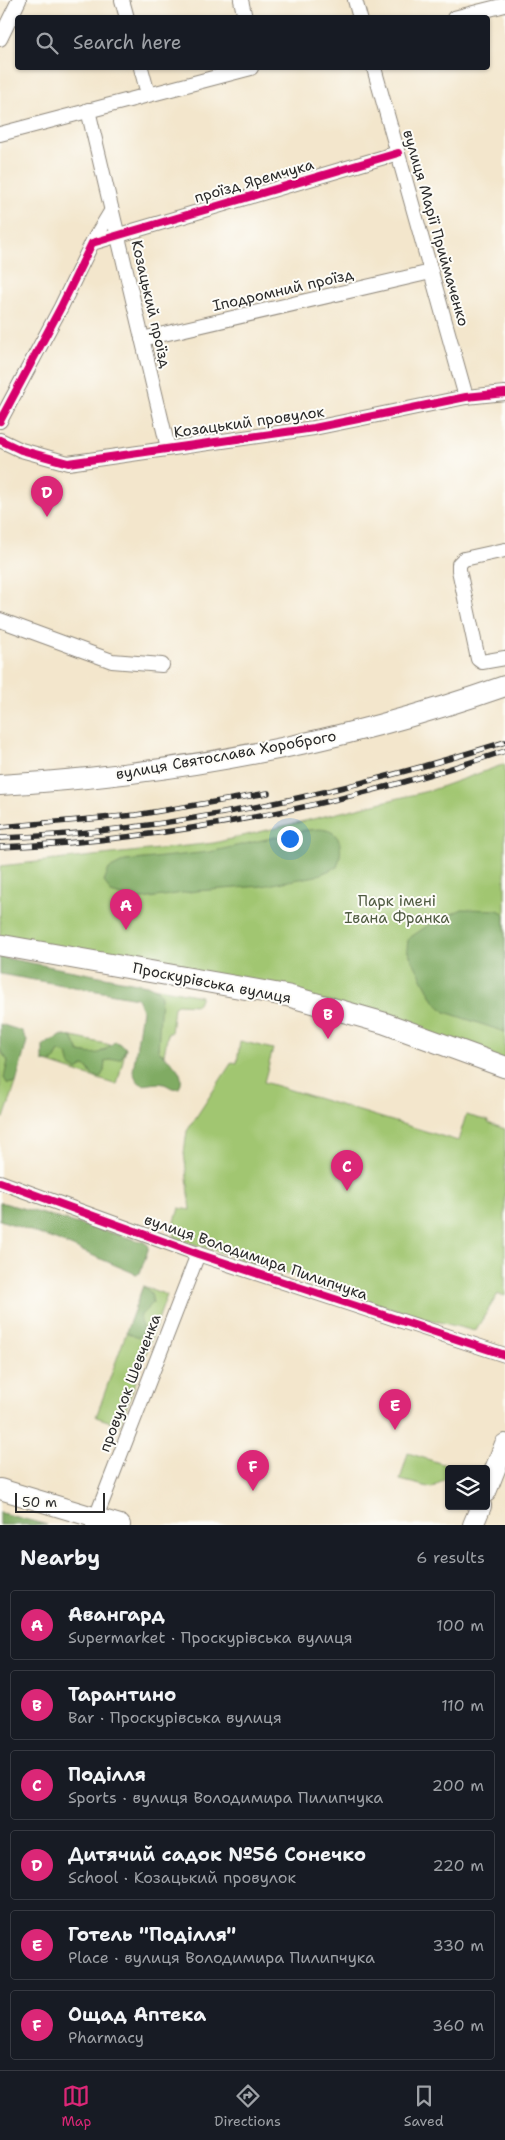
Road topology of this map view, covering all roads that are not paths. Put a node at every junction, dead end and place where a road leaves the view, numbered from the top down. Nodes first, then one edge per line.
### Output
1 (18, 0) edge
2 (122, 0) edge
3 (241, 0) edge
4 (355, 0) edge
5 (505, 5) edge
6 (126, 15) edge
7 (244, 15) edge
8 (359, 15) edge
9 (466, 15) edge
10 (0, 39) edge
11 (142, 70) edge
12 (243, 70) edge
13 (375, 70) edge
14 (148, 94) junction
15 (88, 110) junction
16 (0, 134) edge
17 (398, 154) junction
18 (112, 210) junction
19 (118, 235) junction
20 (92, 243) junction
21 (431, 272) junction
22 (142, 339) junction
23 (505, 393) edge
24 (466, 397) junction
25 (0, 420) edge
26 (0, 440) edge
27 (168, 448) junction
28 (505, 550) edge
29 (0, 620) edge
30 (505, 658) edge
31 (162, 665) dead end
32 (505, 686) edge
33 (0, 785) edge
34 (0, 945) edge
35 (505, 1067) edge
36 (0, 1182) edge
37 (198, 1254) junction
38 (505, 1355) edge
39 (505, 1444) edge
40 (490, 1482) edge
41 (0, 1489) edge
42 (479, 1510) edge
43 (95, 1521) edge
44 (120, 1525) edge
45 (473, 1525) edge

1 - 10 street
2 - 6 street
3 - 7 street
4 - 8 street
5 - 9 street
11 - 14 street
12 - 14 street
13 - 17 street, вулиця Марії Приймаченко
14 - 15 street
15 - 16 street
15 - 18 street, Козацький проїзд
17 - 19 street, проїзд Яремчука
17 - 21 street, вулиця Марії Приймаченко
18 - 19 street, Козацький проїзд
18 - 20 street
19 - 20 street, проїзд Яремчука
19 - 22 street, Козацький проїзд
20 - 25 street
21 - 22 street, Іподромний проїзд
21 - 24 street, вулиця Марії Приймаченко
22 - 27 street, Козацький проїзд
23 - 24 street, Козацький провулок
24 - 27 street, Козацький провулок
26 - 27 street, Козацький провулок
28 - 30 street
29 - 31 street
32 - 33 main road, вулиця Святослава Хороброго
34 - 35 main road, Проскурівська вулиця
36 - 37 street, вулиця Володимира Пилипчука
37 - 38 street, вулиця Володимира Пилипчука
37 - 43 street, провулок Шевченка
39 - 40 main road
41 - 43 main road
42 - 45 main road
43 - 44 main road

